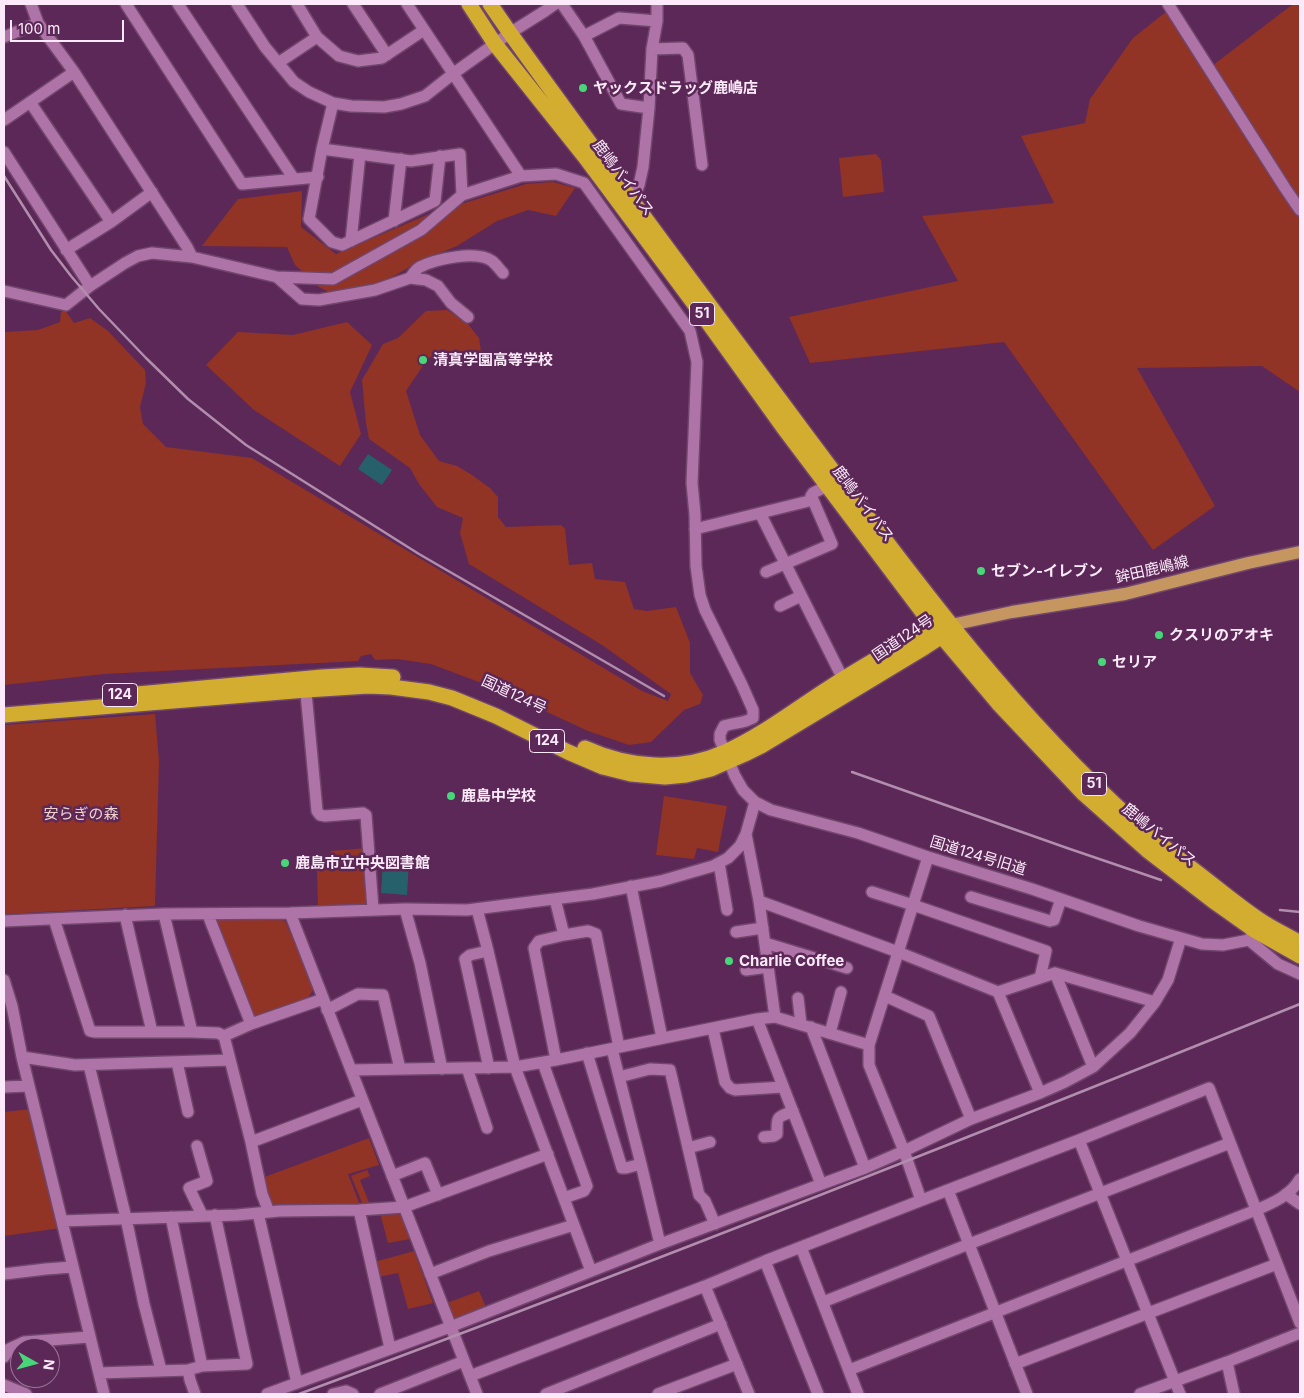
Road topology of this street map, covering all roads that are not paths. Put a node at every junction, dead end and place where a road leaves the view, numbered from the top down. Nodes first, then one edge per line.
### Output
1 (31, 4) edge
2 (126, 4) edge
3 (178, 4) edge
4 (237, 4) edge
5 (298, 4) edge
6 (353, 4) edge
7 (407, 4) edge
8 (469, 4) edge
9 (490, 4) edge
10 (554, 4) edge
11 (562, 4) edge
12 (657, 4) edge
13 (1168, 4) edge
14 (657, 21) junction
15 (38, 23) junction
16 (424, 30) junction
17 (510, 33) junction
18 (584, 36) junction
19 (4, 37) edge
20 (317, 37) junction
21 (495, 44) junction
22 (652, 49) junction
23 (387, 54) junction
24 (278, 63) junction
25 (74, 72) junction
26 (454, 73) junction
27 (30, 102) junction
28 (333, 103) junction
29 (649, 108) junction
30 (4, 120) edge
31 (322, 149) junction
32 (4, 152) edge
33 (360, 154) junction
34 (440, 156) junction
35 (400, 159) junction
36 (702, 165) dead end
37 (521, 176) junction
38 (318, 177) junction
39 (294, 179) junction
40 (152, 192) junction
41 (462, 195) junction
42 (631, 200) junction
43 (1300, 210) edge
44 (394, 221) junction
45 (111, 222) junction
46 (350, 241) junction
47 (66, 250) junction
48 (192, 257) junction
49 (502, 272) dead end
50 (277, 277) junction
51 (410, 278) junction
52 (90, 286) junction
53 (4, 291) edge
54 (468, 317) dead end
55 (827, 486) junction
56 (812, 500) junction
57 (761, 515) dead end
58 (695, 529) junction
59 (1300, 553) edge
60 (785, 565) junction
61 (766, 572) dead end
62 (800, 596) junction
63 (780, 606) dead end
64 (942, 629) junction
65 (839, 671) dead end
66 (305, 684) junction
67 (4, 704) edge
68 (4, 715) edge
69 (726, 757) junction
70 (755, 802) junction
71 (746, 834) junction
72 (928, 857) junction
73 (719, 863) junction
74 (631, 886) junction
75 (872, 892) dead end
76 (971, 897) dead end
77 (555, 899) junction
78 (1061, 899) junction
79 (759, 901) junction
80 (913, 905) junction
81 (373, 909) junction
82 (405, 909) junction
83 (477, 909) junction
84 (727, 910) dead end
85 (290, 913) junction
86 (164, 914) junction
87 (208, 914) junction
88 (125, 915) junction
89 (54, 920) junction
90 (4, 921) edge
91 (763, 928) junction
92 (1254, 930) junction
93 (736, 932) dead end
94 (564, 935) junction
95 (1181, 938) junction
96 (765, 943) junction
97 (1300, 943) edge
98 (488, 951) junction
99 (898, 952) junction
100 (1300, 956) edge
101 (768, 967) junction
102 (847, 968) dead end
103 (746, 970) dead end
104 (1055, 973) junction
105 (1300, 974) edge
106 (1040, 978) junction
107 (4, 980) edge
108 (841, 992) dead end
109 (998, 992) junction
110 (884, 996) junction
111 (798, 998) dead end
112 (1155, 1002) junction
113 (325, 1004) junction
114 (775, 1017) junction
115 (757, 1019) junction
116 (9, 1021) edge
117 (251, 1024) junction
118 (806, 1026) junction
119 (714, 1029) junction
120 (152, 1032) junction
121 (192, 1032) junction
122 (830, 1033) junction
123 (224, 1036) junction
124 (662, 1038) junction
125 (869, 1045) junction
126 (616, 1048) junction
127 (587, 1053) junction
128 (22, 1057) junction
129 (230, 1060) junction
130 (556, 1060) junction
131 (177, 1062) junction
132 (543, 1063) junction
133 (88, 1065) junction
134 (515, 1067) junction
135 (1092, 1067) junction
136 (466, 1068) junction
137 (489, 1068) junction
138 (400, 1069) junction
139 (442, 1069) junction
140 (351, 1070) junction
141 (619, 1077) junction
142 (29, 1086) junction
143 (4, 1087) edge
144 (783, 1087) junction
145 (1040, 1093) junction
146 (362, 1100) junction
147 (793, 1111) junction
148 (188, 1112) dead end
149 (971, 1119) junction
150 (487, 1128) dead end
151 (764, 1137) dead end
152 (1080, 1140) junction
153 (251, 1142) junction
154 (710, 1142) dead end
155 (1230, 1143) junction
156 (197, 1146) dead end
157 (688, 1148) junction
158 (904, 1151) junction
159 (548, 1154) junction
160 (641, 1164) junction
161 (865, 1168) junction
162 (392, 1176) junction
163 (1300, 1179) edge
164 (821, 1184) junction
165 (948, 1190) junction
166 (1100, 1193) junction
167 (438, 1194) junction
168 (1286, 1194) junction
169 (564, 1198) junction
170 (921, 1200) junction
171 (1300, 1204) edge
172 (404, 1207) junction
173 (359, 1210) junction
174 (1256, 1210) junction
175 (264, 1212) junction
176 (215, 1215) junction
177 (171, 1216) junction
178 (202, 1216) junction
179 (126, 1218) junction
180 (62, 1221) junction
181 (715, 1224) junction
182 (574, 1225) junction
183 (660, 1244) junction
184 (969, 1244) junction
185 (801, 1247) junction
186 (1127, 1260) junction
187 (765, 1261) junction
188 (1278, 1264) junction
189 (72, 1267) junction
190 (591, 1271) junction
191 (4, 1274) edge
192 (430, 1274) junction
193 (705, 1286) junction
194 (823, 1302) junction
195 (995, 1312) junction
196 (1148, 1314) junction
197 (1300, 1323) edge
198 (721, 1324) junction
199 (450, 1327) junction
200 (1300, 1333) edge
201 (89, 1337) junction
202 (390, 1348) junction
203 (4, 1357) edge
204 (464, 1361) junction
205 (1227, 1362) junction
206 (737, 1364) junction
207 (1016, 1364) junction
208 (202, 1366) junction
209 (161, 1370) junction
210 (188, 1370) junction
211 (849, 1370) junction
212 (99, 1373) junction
213 (470, 1376) junction
214 (1175, 1381) junction
215 (297, 1383) junction
216 (4, 1385) edge
217 (26, 1394) edge
218 (104, 1394) edge
219 (195, 1394) edge
220 (267, 1394) edge
221 (333, 1394) edge
222 (352, 1394) edge
223 (380, 1394) edge
224 (476, 1394) edge
225 (546, 1394) edge
226 (658, 1394) edge
227 (749, 1394) edge
228 (818, 1394) edge
229 (858, 1394) edge
230 (1027, 1394) edge
231 (1140, 1394) edge
232 (1180, 1394) edge
233 (1234, 1394) edge

1 - 15 street
2 - 39 street
3 - 39 street
4 - 24 street
5 - 20 street
6 - 23 street
7 - 16 street
8 - 21 highway, 鹿嶋バイパス / 51
9 - 17 highway, 鹿嶋バイパス / 51
10 - 17 street
11 - 18 street
12 - 14 street
13 - 43 street
14 - 18 street
14 - 22 street
15 - 19 street
15 - 25 street
16 - 23 street
16 - 26 street
17 - 21 street
17 - 42 highway, 鹿嶋バイパス / 51
18 - 29 street
20 - 23 street
20 - 24 street
21 - 26 street
21 - 55 highway, 鹿嶋バイパス / 51
22 - 29 street
22 - 36 street
24 - 28 street
25 - 27 street
25 - 40 street
26 - 28 street
26 - 37 street
27 - 30 street
27 - 45 street
28 - 31 street
29 - 42 street
31 - 33 street
31 - 38 street
32 - 47 street
33 - 35 street
33 - 46 street
34 - 35 street
34 - 41 street
34 - 44 street
35 - 44 street
37 - 41 street
37 - 58 street
38 - 39 street
38 - 46 street
40 - 45 street
40 - 48 street
41 - 50 street
42 - 64 highway, 鹿嶋バイパス / 51
44 - 46 street
45 - 47 street
47 - 52 street
48 - 50 street
48 - 52 street
49 - 51 street
50 - 51 street
51 - 54 street
52 - 53 street
55 - 56 street
55 - 64 highway, 鹿嶋バイパス / 51
56 - 58 street
56 - 60 street
57 - 60 street
58 - 69 street
59 - 64 main road, 鉾田鹿嶋線
60 - 61 street
60 - 62 street
62 - 63 street
62 - 65 street
64 - 69 highway, 国道124号 / 124
64 - 92 highway, 鹿嶋バイパス / 51
66 - 67 highway, 国道124号 / 124
66 - 68 highway, 国道124号 / 124
66 - 69 highway, 国道124号 / 124
66 - 81 street
69 - 70 street, 国道124号旧道
70 - 71 street
70 - 72 street, 国道124号旧道
71 - 73 street
71 - 79 street
72 - 78 street, 国道124号旧道
72 - 80 street
73 - 74 street
73 - 84 street
74 - 77 street
74 - 124 street
75 - 80 street
76 - 78 street
77 - 83 street
77 - 94 street
78 - 95 street, 国道124号旧道
79 - 91 street
79 - 99 street
80 - 99 street
80 - 106 street
81 - 82 street
81 - 85 street
82 - 83 street
82 - 139 street
83 - 98 street
85 - 87 street
85 - 113 street
86 - 87 street
86 - 88 street
86 - 121 street
87 - 117 street
88 - 89 street
88 - 120 street
89 - 90 street
89 - 120 street
91 - 93 street
91 - 96 street
92 - 95 street, 国道124号旧道
92 - 97 highway, 鹿嶋バイパス / 51
92 - 100 highway, 鹿嶋バイパス / 51
92 - 105 street
94 - 126 street
94 - 130 street
95 - 112 street
96 - 101 street
96 - 102 street
98 - 134 street
98 - 137 street
99 - 109 street
99 - 110 street
101 - 103 street
101 - 114 street
104 - 106 street
104 - 112 street
104 - 135 street
106 - 109 street
107 - 116 street
108 - 122 street
109 - 145 street
110 - 125 street
110 - 149 street
111 - 118 street
112 - 135 street
113 - 117 street
113 - 138 street
113 - 140 street
114 - 115 street
114 - 118 street
115 - 119 street
115 - 144 street
116 - 128 street
117 - 123 street
118 - 122 street
118 - 161 street
119 - 124 street
119 - 144 street
120 - 121 street
121 - 123 street
122 - 125 street
123 - 129 street
124 - 126 street
125 - 158 street
126 - 127 street
126 - 141 street
127 - 130 street
127 - 160 street
128 - 133 street
128 - 142 street
129 - 131 street
129 - 153 street
130 - 132 street
131 - 133 street
131 - 148 street
132 - 134 street
132 - 169 street
133 - 179 street
134 - 137 street
134 - 159 street
135 - 145 street
136 - 137 street
136 - 139 street
136 - 150 street
138 - 139 street
138 - 140 street
140 - 146 street
141 - 157 street
141 - 160 street
142 - 143 street
142 - 180 street
144 - 147 street
145 - 149 street
146 - 153 street
146 - 162 street
147 - 151 street
147 - 164 street
149 - 158 street
152 - 155 street
152 - 165 street
152 - 166 street
153 - 175 street
154 - 157 street
155 - 166 street
155 - 174 street
156 - 178 street
157 - 181 street
158 - 161 street
158 - 170 street
159 - 167 street
159 - 169 street
160 - 183 street
161 - 164 street
162 - 167 street
162 - 172 street
163 - 168 street
164 - 181 street
165 - 170 street
165 - 184 street
166 - 184 street
166 - 186 street
167 - 172 street
168 - 171 street
168 - 174 street
169 - 182 street
170 - 185 street
172 - 173 street
172 - 192 street
173 - 175 street
173 - 202 street
174 - 186 street
174 - 188 street
175 - 176 street
175 - 215 street
176 - 178 street
176 - 208 street
177 - 178 street
177 - 179 street
177 - 208 street
179 - 180 street
179 - 209 street
180 - 189 street
181 - 183 street
182 - 190 street
182 - 192 street
183 - 190 street
184 - 194 street
184 - 195 street
185 - 187 street
185 - 194 street
186 - 195 street
186 - 196 street
187 - 193 street
187 - 228 street
188 - 196 street
188 - 197 street
189 - 191 street
189 - 201 street
190 - 199 street
192 - 199 street
193 - 198 street
193 - 213 street
194 - 211 street
195 - 207 street
195 - 211 street
196 - 207 street
196 - 214 street
198 - 206 street
198 - 225 street
199 - 202 street
199 - 204 street
200 - 205 street
201 - 203 street
201 - 212 street
202 - 215 street
204 - 213 street
204 - 223 street
205 - 214 street
205 - 233 street
206 - 226 street
206 - 227 street
207 - 230 street
208 - 210 street
209 - 210 street
209 - 212 street
210 - 219 street
211 - 229 street
212 - 218 street
213 - 224 street
214 - 231 street
214 - 232 street
215 - 220 street
216 - 217 street
221 - 222 street

